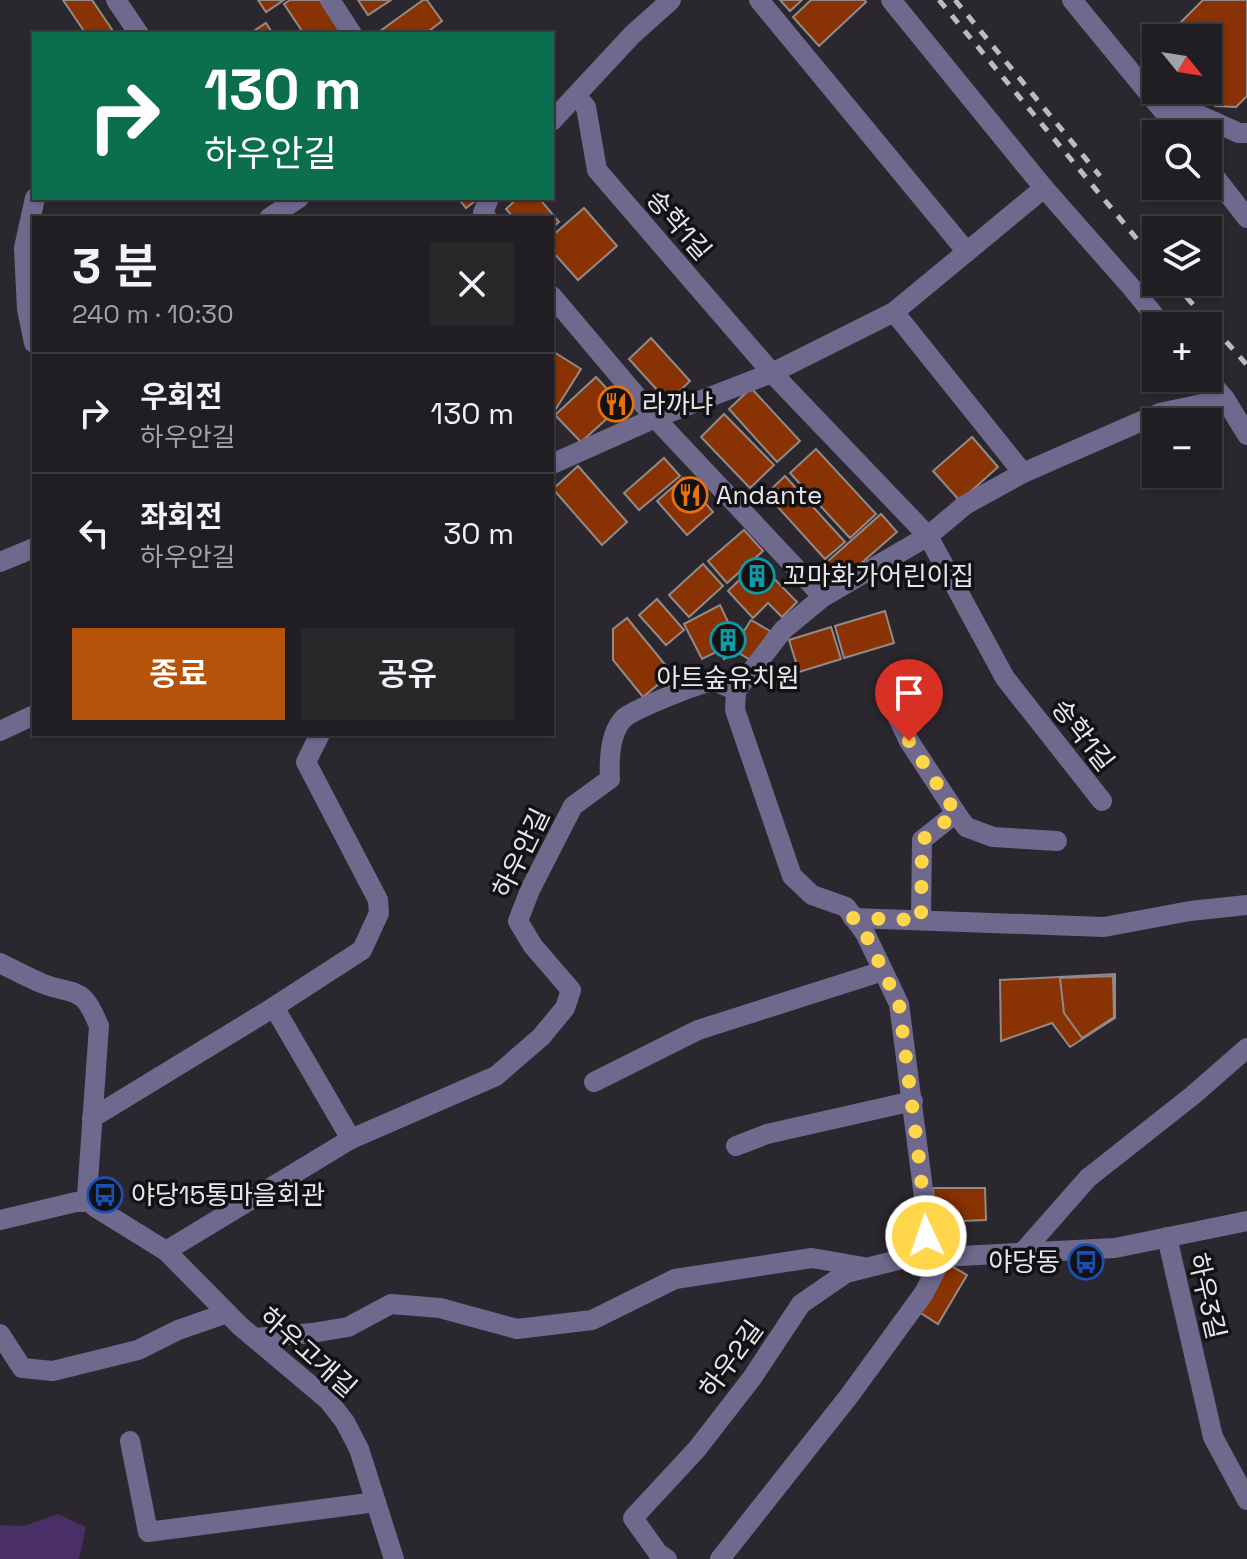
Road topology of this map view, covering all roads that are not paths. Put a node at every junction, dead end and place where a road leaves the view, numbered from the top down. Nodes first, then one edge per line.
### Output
1 (116, 0) edge
2 (330, 0) edge
3 (671, 0) edge
4 (759, 0) edge
5 (891, 0) edge
6 (1072, 0) edge
7 (138, 32) edge
8 (351, 32) edge
9 (1142, 83) edge
10 (576, 96) junction
11 (1159, 104) edge
12 (1174, 104) edge
13 (554, 119) edge
14 (1171, 120) edge
15 (1247, 133) edge
16 (1222, 186) edge
17 (1044, 188) junction
18 (35, 200) edge
19 (296, 200) edge
20 (272, 216) edge
21 (1247, 218) edge
22 (967, 252) junction
23 (554, 298) edge
24 (894, 312) junction
25 (1152, 312) edge
26 (32, 333) edge
27 (772, 373) junction
28 (1219, 392) edge
29 (1225, 399) junction
30 (655, 418) junction
31 (1247, 435) edge
32 (554, 463) edge
33 (1023, 473) junction
34 (928, 536) junction
35 (32, 549) edge
36 (0, 562) edge
37 (823, 597) junction
38 (736, 691) junction
39 (32, 716) edge
40 (897, 716) dead end
41 (0, 731) edge
42 (319, 736) edge
43 (1102, 801) dead end
44 (956, 813) junction
45 (1057, 841) dead end
46 (1247, 905) edge
47 (853, 918) junction
48 (921, 920) junction
49 (0, 963) edge
50 (883, 971) junction
51 (274, 1007) junction
52 (1247, 1048) edge
53 (594, 1082) dead end
54 (913, 1101) junction
55 (92, 1118) junction
56 (351, 1139) junction
57 (736, 1146) dead end
58 (91, 1202) junction
59 (0, 1220) edge
60 (1247, 1221) edge
61 (1167, 1237) junction
62 (166, 1251) junction
63 (1022, 1253) junction
64 (943, 1256) junction
65 (919, 1258) junction
66 (868, 1267) junction
67 (227, 1313) junction
68 (0, 1334) edge
69 (255, 1338) junction
70 (130, 1441) dead end
71 (1247, 1500) edge
72 (376, 1502) junction
73 (394, 1559) edge
74 (667, 1559) edge
75 (720, 1559) edge

1 - 7 street
2 - 8 street
3 - 10 street
4 - 22 street
5 - 17 street
6 - 9 street
10 - 13 street
10 - 27 street, 송학1길
11 - 14 street
12 - 15 street
16 - 21 street
17 - 22 street
17 - 25 street
18 - 26 street
19 - 20 street
22 - 24 street
23 - 30 street
24 - 27 street
24 - 33 street
27 - 30 street
27 - 34 street, 송학1길
28 - 29 street
29 - 31 street
29 - 33 street
30 - 32 street
30 - 37 street
33 - 34 street
34 - 37 street
34 - 43 street, 송학1길
35 - 36 street
37 - 38 street
38 - 47 street
38 - 56 street, 하우안길
39 - 41 street
40 - 44 street
42 - 51 street
44 - 45 street
44 - 48 street
46 - 48 street
47 - 48 street
47 - 50 street
49 - 55 street
50 - 53 street
50 - 54 street
51 - 55 street
51 - 56 street
52 - 63 street
54 - 57 street
54 - 65 street
55 - 58 street
56 - 62 street
58 - 59 street
58 - 62 street, 하우고개길
60 - 61 street, 하우2길
61 - 63 street, 하우2길
61 - 71 street, 하우3길
62 - 67 street, 하우고개길
63 - 64 street, 하우2길
64 - 65 street, 하우2길
64 - 75 street
65 - 66 street, 하우2길
66 - 69 street
66 - 74 street, 하우2길
67 - 68 street
67 - 69 street, 하우고개길
69 - 72 street, 하우고개길
70 - 72 street
72 - 73 street, 하우고개길

